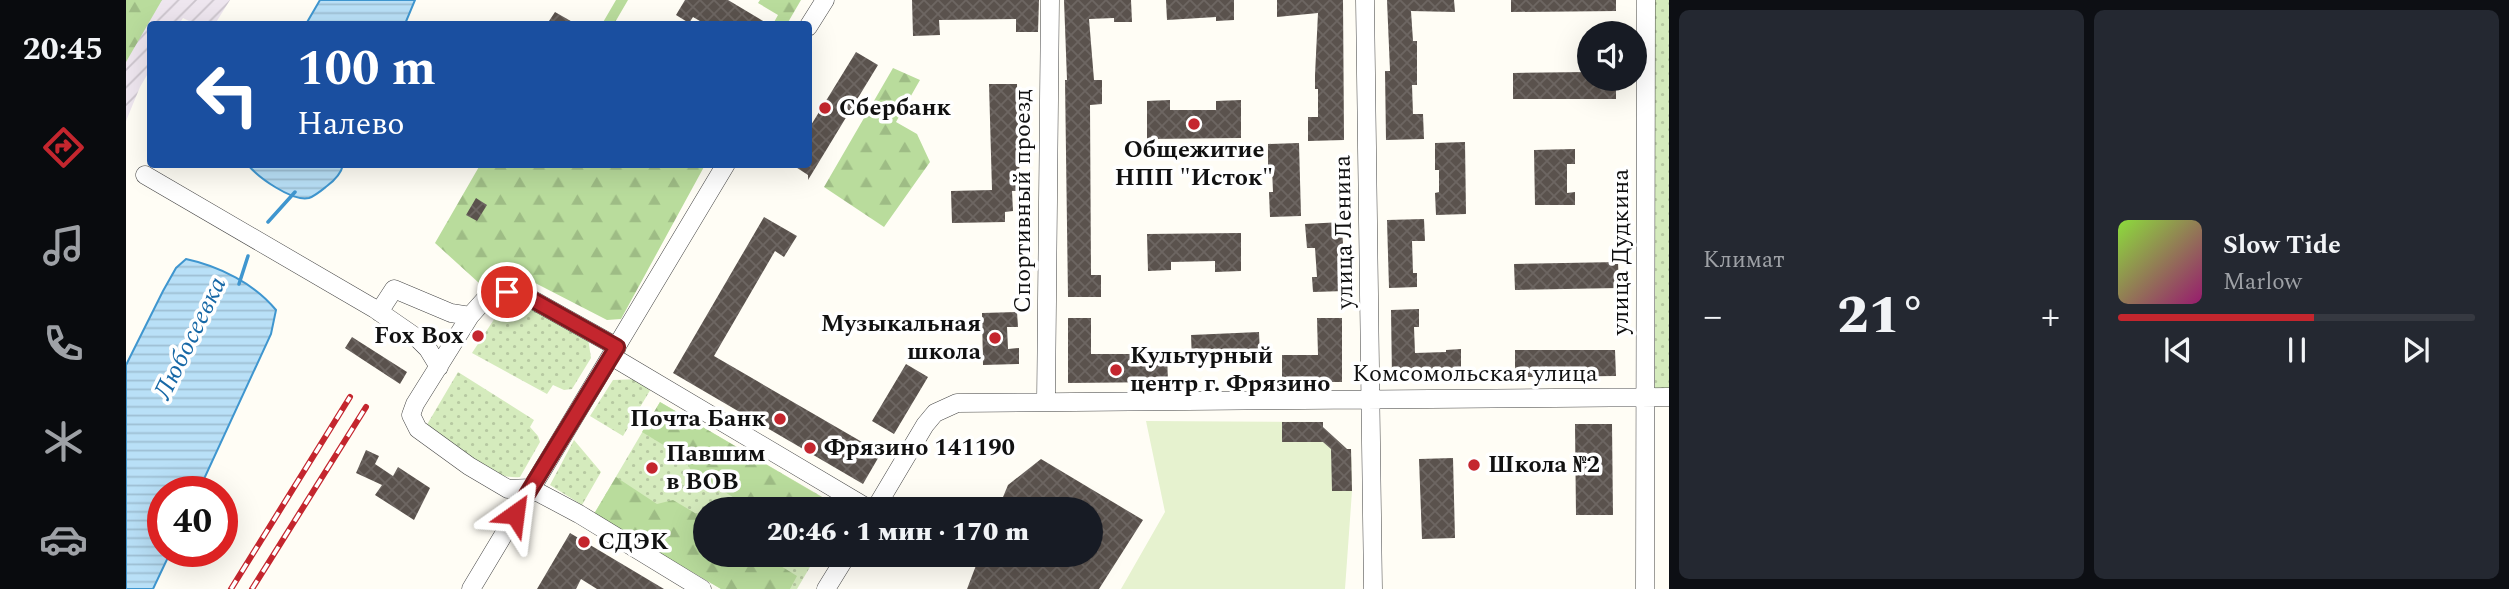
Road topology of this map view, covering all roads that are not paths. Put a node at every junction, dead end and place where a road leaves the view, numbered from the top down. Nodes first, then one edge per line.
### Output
1 (825, 0) edge
2 (1050, 0) edge
3 (1365, 0) edge
4 (1646, 0) edge
5 (812, 21) edge
6 (724, 168) edge
7 (145, 174) dead end
8 (379, 312) junction
9 (470, 316) junction
10 (614, 352) junction
11 (439, 366) junction
12 (1645, 397) junction
13 (1669, 397) edge
14 (1371, 399) junction
15 (1046, 402) junction
16 (530, 488) junction
17 (850, 497) edge
18 (882, 497) edge
19 (839, 567) edge
20 (471, 589) edge
21 (702, 589) edge
22 (825, 589) edge
23 (1373, 589) edge
24 (1645, 589) edge

1 - 5 street
2 - 15 street, Спортивный проезд
3 - 14 street, улица Ленина
4 - 12 street, улица Дудкина
6 - 10 street
7 - 8 street
8 - 9 street
8 - 11 street
9 - 10 street
9 - 11 street
10 - 16 street
10 - 17 street
11 - 16 street
12 - 13 street, Комсомольская улица
12 - 14 street, Комсомольская улица
12 - 24 street, улица Дудкина
14 - 15 street, Комсомольская улица
14 - 23 street, улица Ленина
15 - 18 street, Комсомольская улица
16 - 20 street
16 - 21 street
19 - 22 street

